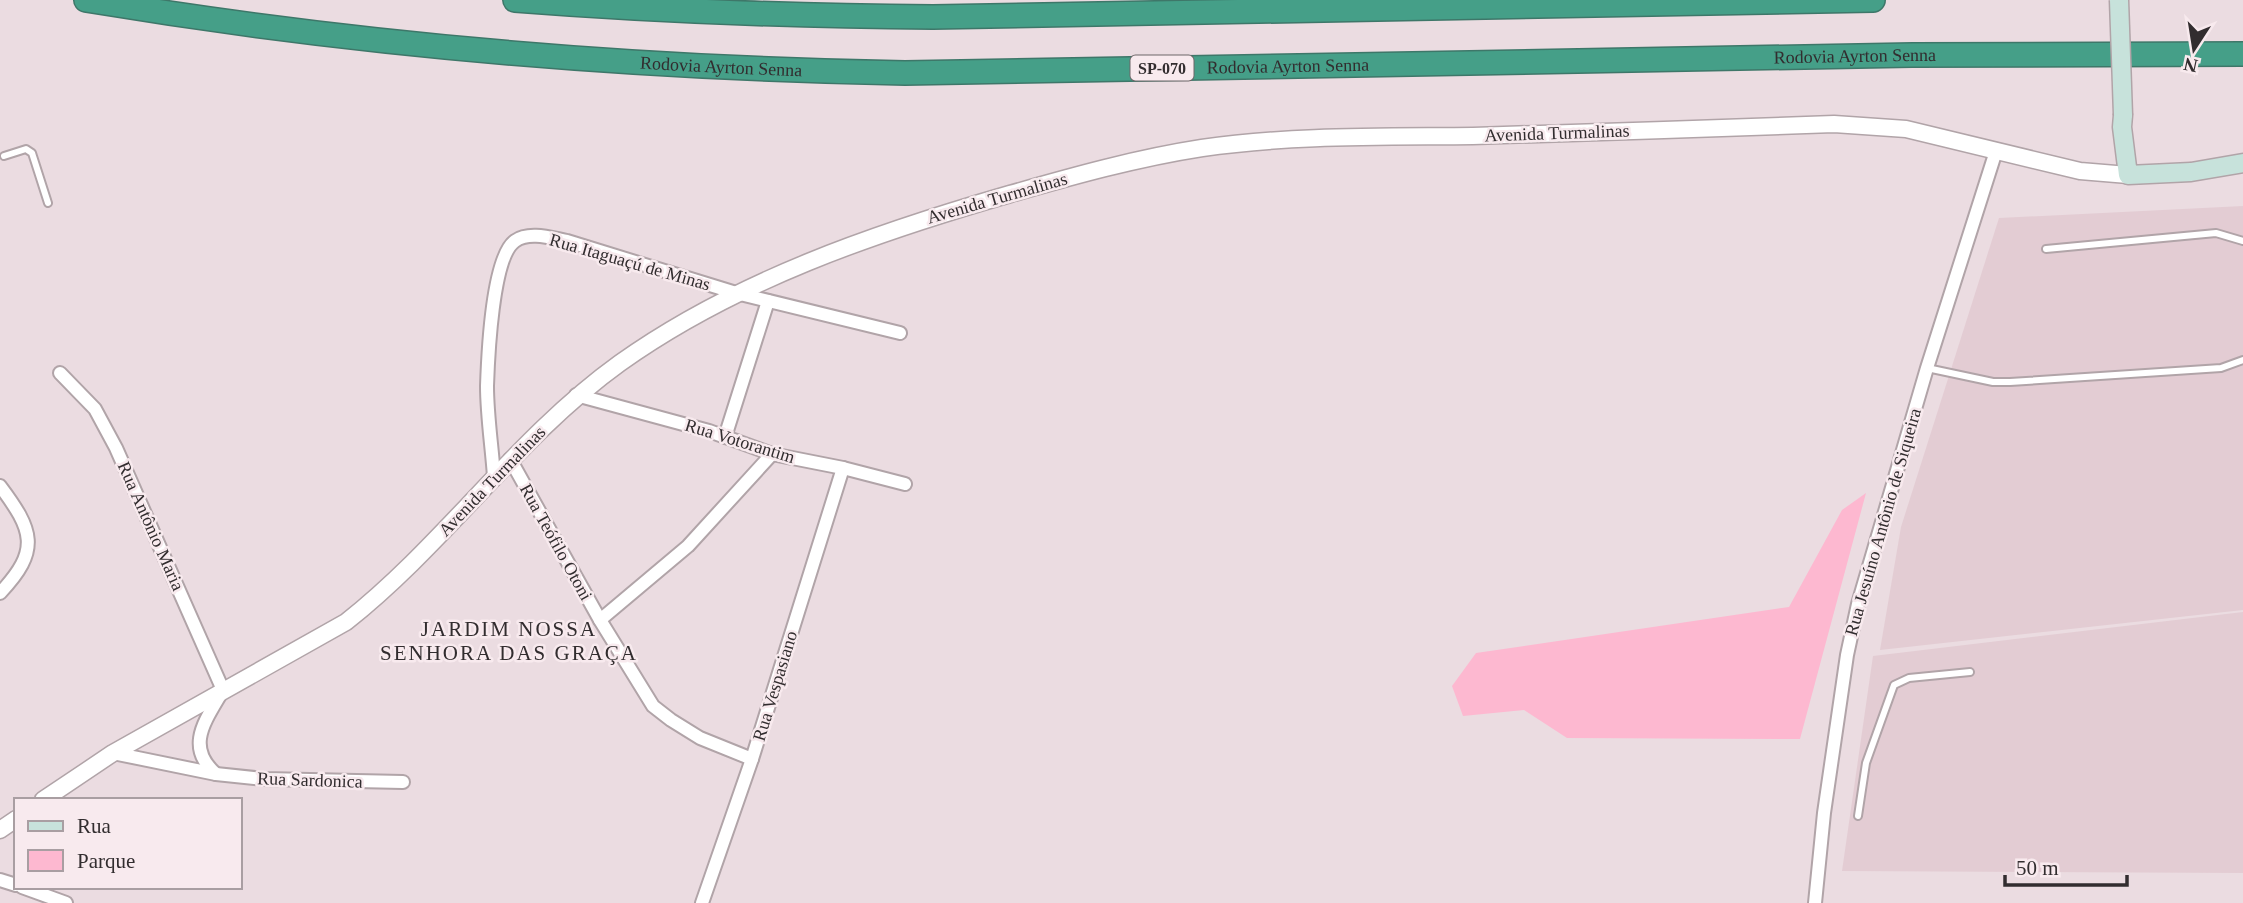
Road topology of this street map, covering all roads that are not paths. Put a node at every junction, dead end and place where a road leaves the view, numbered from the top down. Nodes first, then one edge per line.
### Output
1 (86, 0) edge
2 (515, 0) edge
3 (1872, 0) edge
4 (2119, 0) edge
5 (2243, 54) edge
6 (1996, 151) junction
7 (4, 156) dead end
8 (2243, 163) edge
9 (2128, 175) junction
10 (48, 203) dead end
11 (2243, 241) edge
12 (2046, 249) dead end
13 (736, 293) junction
14 (768, 301) junction
15 (900, 333) dead end
16 (2243, 360) edge
17 (1927, 368) junction
18 (60, 373) dead end
19 (576, 396) junction
20 (725, 437) junction
21 (772, 454) junction
22 (510, 459) junction
23 (843, 468) junction
24 (494, 477) junction
25 (905, 484) dead end
26 (0, 486) edge
27 (0, 593) edge
28 (600, 620) junction
29 (1970, 672) dead end
30 (223, 690) junction
31 (113, 753) junction
32 (752, 759) junction
33 (216, 774) junction
34 (403, 782) dead end
35 (46, 798) edge
36 (1858, 816) dead end
37 (28, 889) edge
38 (66, 903) edge
39 (702, 903) edge
40 (1815, 903) edge

1 - 5 highway, Rodovia Ayrton Senna / SP-070
2 - 3 highway
4 - 9 main road, bridge
6 - 9 street, Avenida Turmalinas
6 - 13 street, Avenida Turmalinas
6 - 17 street, Rua Jesuíno Antônio de Siqueira
7 - 10 lane
8 - 9 main road
11 - 12 lane
13 - 14 street
13 - 19 street, Avenida Turmalinas
13 - 24 street, Rua Itaguaçú de Minas
14 - 15 street
14 - 20 street
16 - 17 lane
17 - 40 street, Rua Jesuíno Antônio de Siqueira
18 - 30 street, Rua Antônio Maria
19 - 20 street, Rua Votorantim
19 - 22 street, Avenida Turmalinas
20 - 21 street, Rua Votorantim
21 - 23 street, Rua Votorantim
21 - 28 street
22 - 24 street, Avenida Turmalinas
22 - 28 street, Rua Teófilo Otoni
23 - 25 street, Rua Votorantim
23 - 32 street, Rua Vespasiano
24 - 30 street, Avenida Turmalinas
26 - 27 street
28 - 32 street, Rua Teófilo Otoni
29 - 36 lane
30 - 31 street, Avenida Turmalinas
30 - 33 street
31 - 33 street, Rua Sardonica
31 - 35 street, Avenida Turmalinas
32 - 39 street, Rua Vespasiano
33 - 34 street, Rua Sardonica
37 - 38 street

